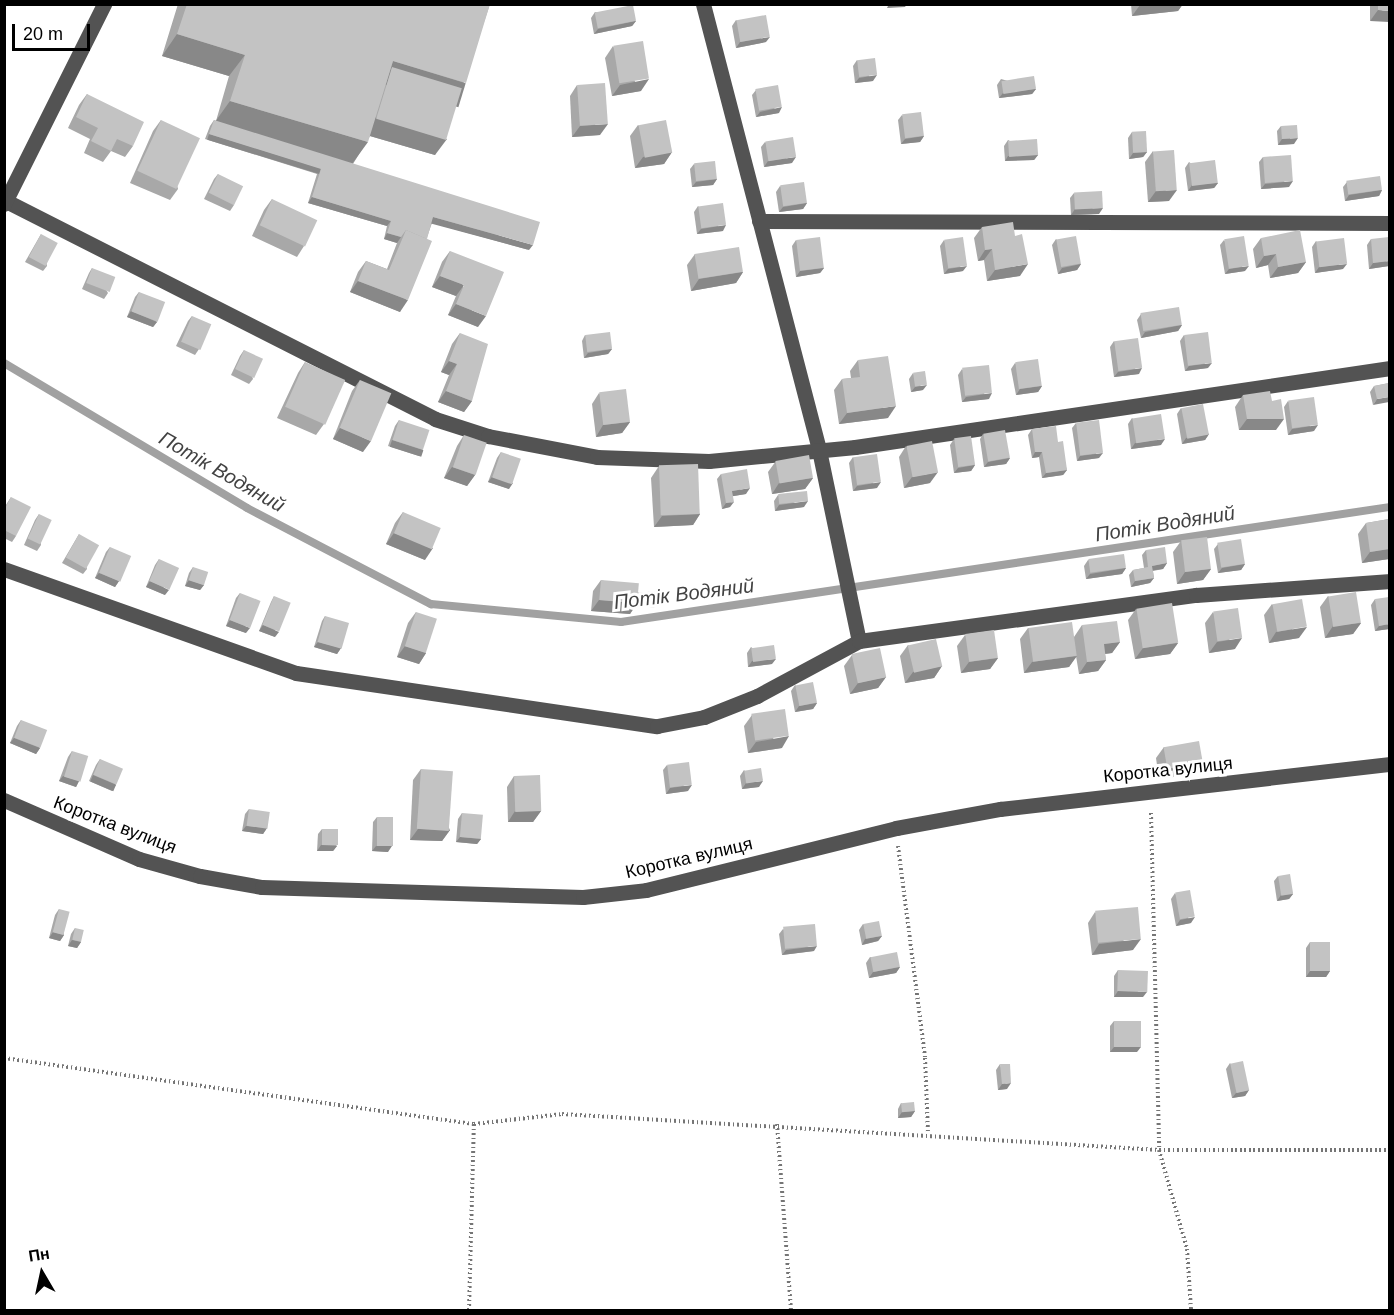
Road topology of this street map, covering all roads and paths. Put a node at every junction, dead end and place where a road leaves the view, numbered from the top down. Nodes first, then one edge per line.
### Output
1 (104, 4) edge
2 (703, 4) edge
3 (5, 203) edge
4 (759, 221) junction
5 (1389, 223) edge
6 (1389, 368) edge
7 (819, 450) junction
8 (4, 569) edge
9 (1389, 581) edge
10 (859, 641) junction
11 (1389, 764) edge
12 (1150, 791) junction
13 (4, 800) edge
14 (896, 828) junction
15 (4, 1058) edge
16 (474, 1124) junction
17 (777, 1124) junction
18 (928, 1134) junction
19 (1159, 1150) junction
20 (1389, 1150) edge
21 (469, 1311) edge
22 (791, 1311) edge
23 (1191, 1311) edge

1 - 3 street
2 - 4 street
3 - 7 street
4 - 5 street
4 - 7 street
6 - 7 street
7 - 10 street
8 - 10 street
9 - 10 street
11 - 12 street, Коротка вулиця
12 - 14 street, Коротка вулиця
12 - 19 path
13 - 14 street, Коротка вулиця
14 - 18 path
15 - 16 path
16 - 17 path
16 - 21 path
17 - 18 path
17 - 22 path
18 - 19 path
19 - 20 path
19 - 23 path

